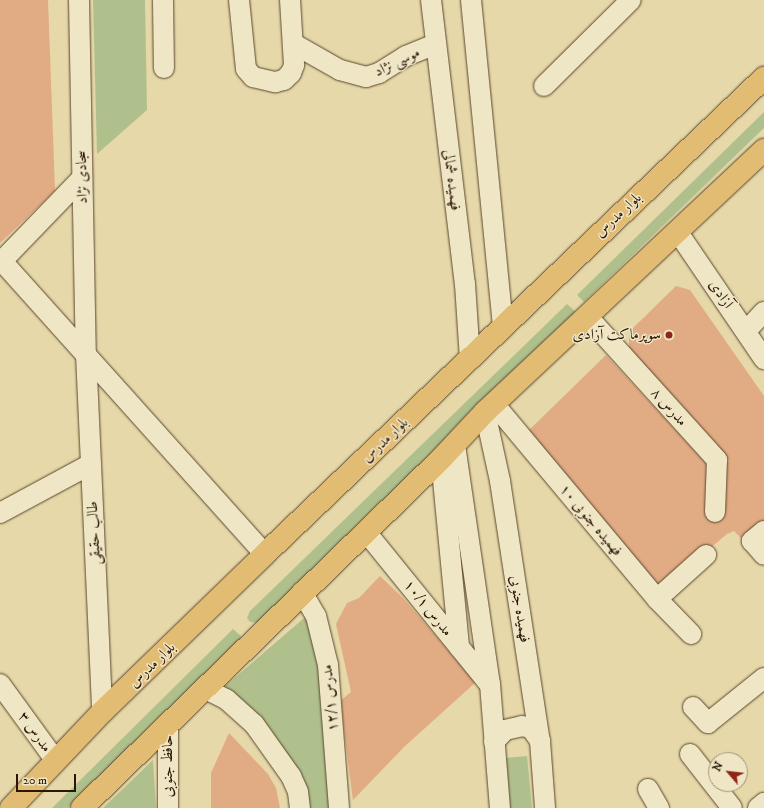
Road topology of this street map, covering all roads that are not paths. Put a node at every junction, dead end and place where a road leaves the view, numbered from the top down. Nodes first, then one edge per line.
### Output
1 (79, 0) edge
2 (163, 0) edge
3 (238, 0) edge
4 (290, 0) edge
5 (431, 0) edge
6 (471, 0) edge
7 (631, 0) edge
8 (294, 44) junction
9 (435, 44) junction
10 (164, 68) dead end
11 (764, 78) edge
12 (544, 86) dead end
13 (764, 150) edge
14 (82, 178) junction
15 (677, 230) junction
16 (1, 261) edge
17 (497, 279) junction
18 (465, 284) junction
19 (764, 312) edge
20 (587, 316) junction
21 (503, 328) junction
22 (746, 331) junction
23 (86, 354) junction
24 (764, 359) edge
25 (470, 360) junction
26 (490, 408) junction
27 (448, 452) junction
28 (91, 464) junction
29 (715, 512) dead end
30 (0, 513) edge
31 (764, 530) edge
32 (366, 532) junction
33 (265, 554) junction
34 (706, 555) dead end
35 (764, 555) edge
36 (302, 592) junction
37 (657, 599) junction
38 (691, 634) dead end
39 (459, 647) junction
40 (764, 678) edge
41 (0, 684) edge
42 (490, 684) junction
43 (204, 688) junction
44 (693, 707) dead end
45 (102, 712) junction
46 (168, 723) junction
47 (540, 741) junction
48 (494, 742) junction
49 (690, 754) dead end
50 (56, 761) junction
51 (648, 790) dead end
52 (12, 808) edge
53 (82, 808) edge
54 (168, 808) edge
55 (300, 808) edge
56 (339, 808) edge
57 (500, 808) edge
58 (545, 808) edge
59 (659, 808) edge
60 (732, 808) edge

1 - 14 street, سجادی نژاد
2 - 10 street
3 - 8 street
4 - 8 street
5 - 9 street, فهمیده شمالی
6 - 17 street
7 - 12 street
8 - 9 street, موسی نژاد
9 - 18 street, فهمیده شمالی
11 - 21 main road, بلوار مدرس
13 - 15 main road
14 - 16 street
14 - 23 street, سجادی نژاد
15 - 20 main road
15 - 22 street, آزادی
16 - 23 street
17 - 18 street
17 - 21 street
18 - 25 street, فهمیده شمالی
19 - 22 street
20 - 26 main road
20 - 29 street, مدرس ۸
21 - 25 main road, بلوار مدرس
22 - 24 street, آزادی
23 - 28 street, طالب حقیقی
23 - 33 street
25 - 33 main road, بلوار مدرس
26 - 27 main road
26 - 37 street, فهمیده جنوبی ۱۰
26 - 47 street, فهمیده جنوبی
27 - 32 main road
27 - 39 street
27 - 42 street
28 - 30 street
28 - 45 street, طالب حقیقی
31 - 35 street
32 - 36 main road
32 - 39 street, مدرس ۱۰/۱
33 - 45 main road, بلوار مدرس
34 - 37 street
36 - 43 main road
36 - 56 street, مدرس ۱۲/۱
37 - 38 street, فهمیده جنوبی ۱۰
39 - 42 street, مدرس ۱۰/۱
40 - 44 street
41 - 50 street, مدرس ۳
42 - 48 street
43 - 46 main road
43 - 55 street
45 - 50 main road, بلوار مدرس
46 - 53 main road
46 - 54 street, حافظ جنوبی
47 - 48 street
47 - 58 street, فهمیده جنوبی
48 - 57 street
49 - 60 street
50 - 52 main road, بلوار مدرس
51 - 59 street

